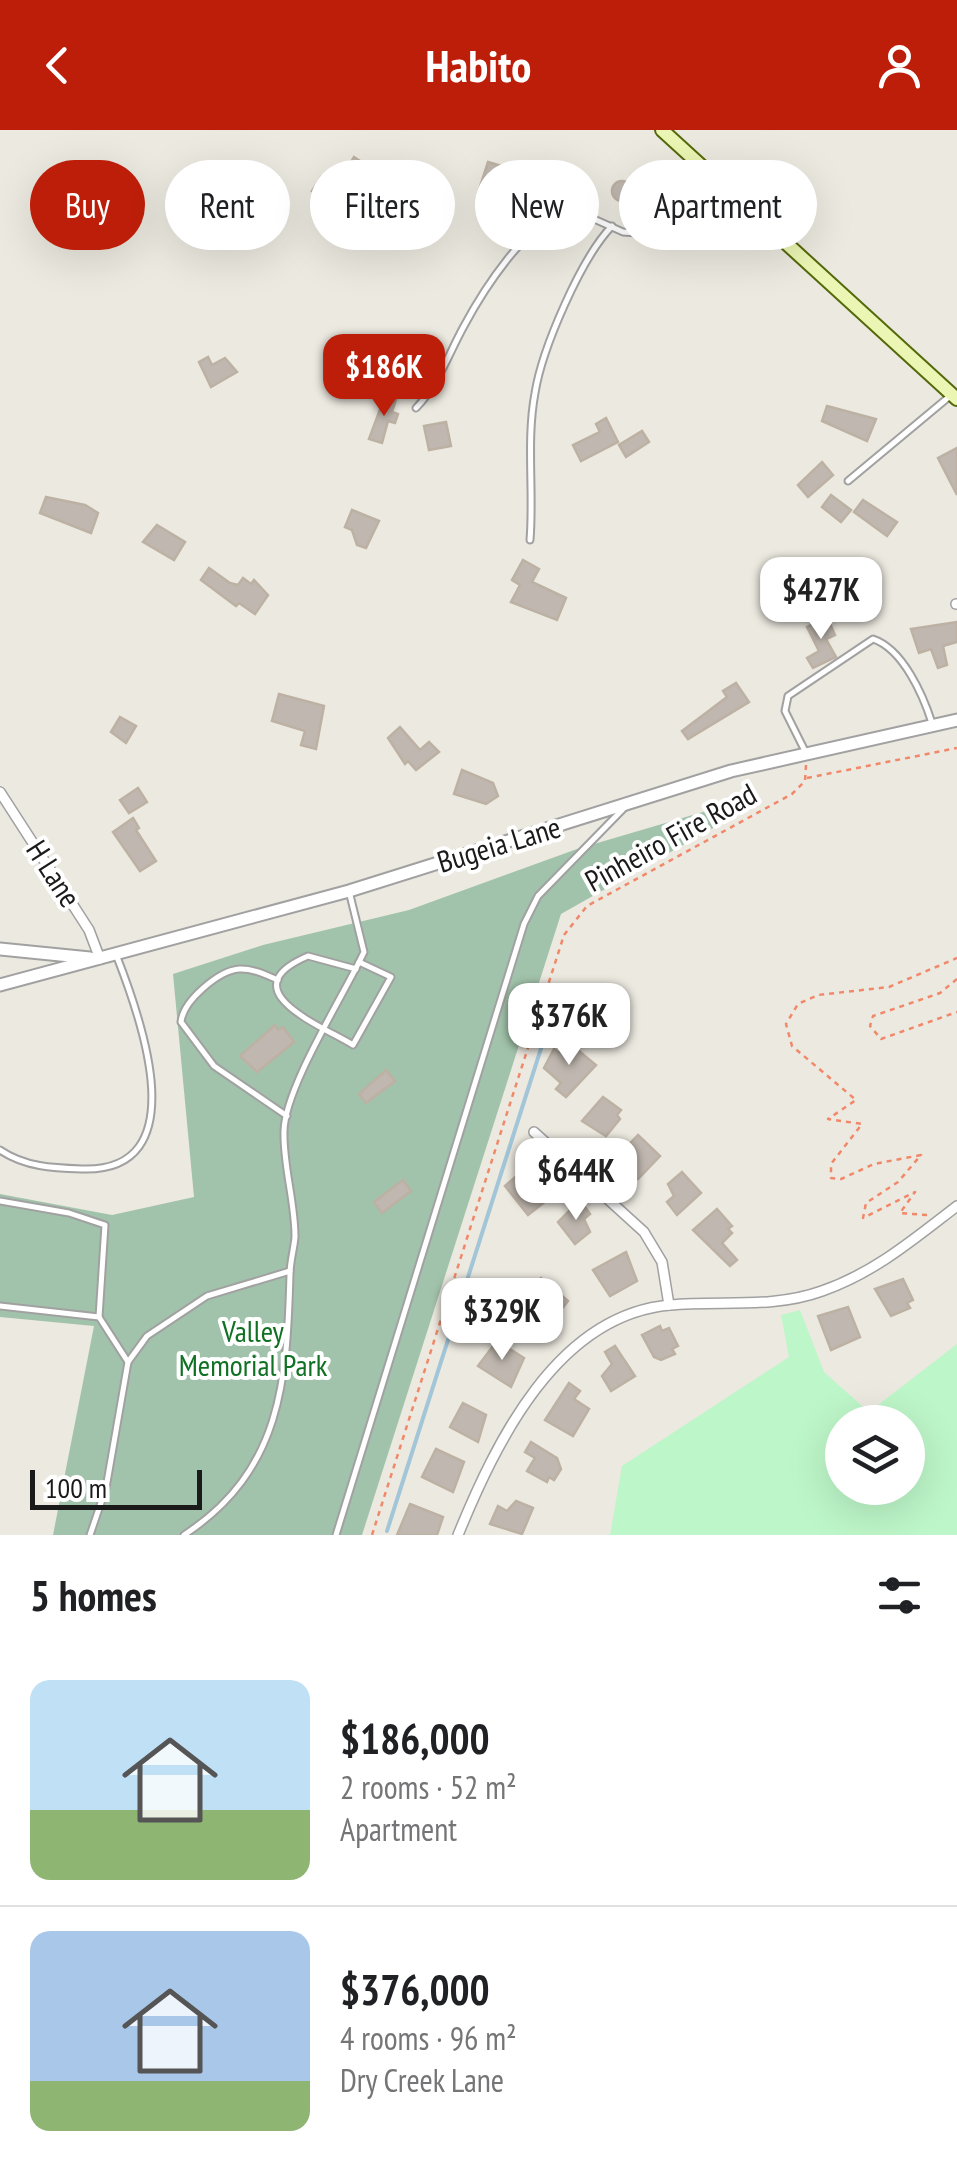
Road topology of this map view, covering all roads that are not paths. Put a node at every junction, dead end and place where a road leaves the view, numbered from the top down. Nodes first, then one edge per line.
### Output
1 (662, 130) edge
2 (694, 160) edge
3 (612, 226) junction
4 (619, 230) edge
5 (792, 250) edge
6 (954, 397) edge
7 (416, 408) dead end
8 (848, 481) dead end
9 (530, 540) dead end
10 (957, 720) edge
11 (932, 726) junction
12 (806, 754) junction
13 (0, 792) edge
14 (628, 804) junction
15 (349, 892) junction
16 (0, 949) edge
17 (116, 954) junction
18 (100, 959) junction
19 (359, 962) junction
20 (356, 970) junction
21 (278, 980) junction
22 (0, 985) edge
23 (325, 1028) junction
24 (288, 1116) junction
25 (534, 1132) dead end
26 (0, 1150) edge
27 (0, 1201) edge
28 (957, 1206) edge
29 (290, 1271) junction
30 (669, 1305) junction
31 (0, 1306) edge
32 (99, 1317) junction
33 (128, 1362) junction
34 (90, 1535) edge
35 (184, 1535) edge
36 (336, 1535) edge
37 (458, 1535) edge

1 - 2 main road
3 - 4 lane
3 - 7 lane
3 - 9 lane
5 - 6 main road
6 - 8 lane
10 - 11 street, Bugeia Lane
11 - 12 street, Bugeia Lane
11 - 12 lane
12 - 14 street, Bugeia Lane
13 - 18 street, H Lane
14 - 15 street, Bugeia Lane
14 - 36 lane
15 - 17 street, Bugeia Lane
15 - 19 lane
16 - 18 street
17 - 18 street, Bugeia Lane
17 - 26 lane
18 - 22 street, Bugeia Lane
19 - 20 lane
19 - 23 lane
20 - 21 lane
20 - 23 lane
21 - 23 lane
21 - 24 lane
23 - 24 lane
24 - 29 lane
25 - 30 street
27 - 32 lane
28 - 30 street
29 - 33 lane
29 - 35 lane
30 - 37 street
31 - 32 lane
32 - 33 lane
33 - 34 lane

